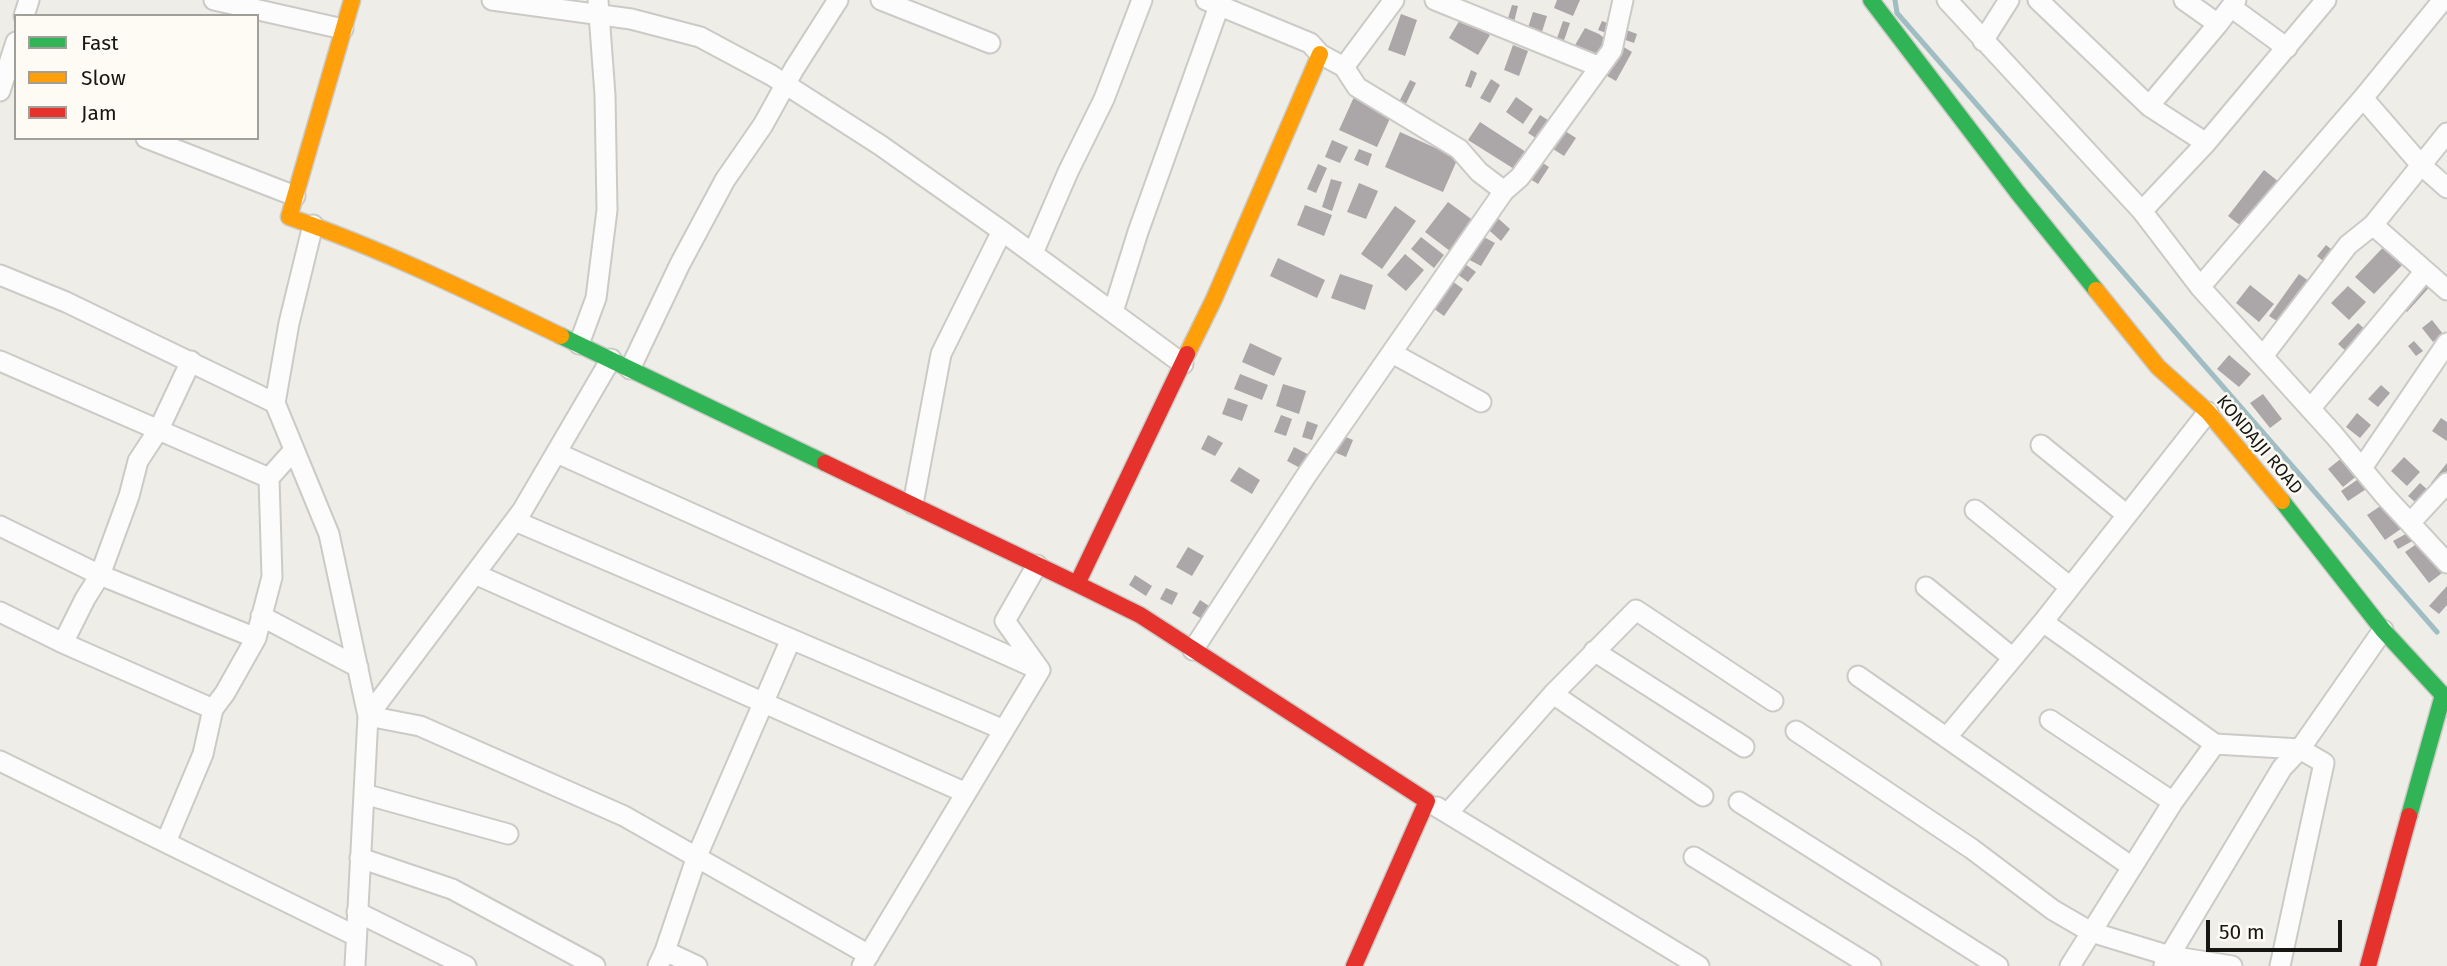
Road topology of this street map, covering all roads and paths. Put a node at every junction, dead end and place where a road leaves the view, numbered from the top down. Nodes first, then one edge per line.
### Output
1 (214, 0) edge
2 (352, 0) edge
3 (492, 0) edge
4 (838, 0) edge
5 (881, 0) edge
6 (1142, 0) edge
7 (1394, 0) edge
8 (1435, 0) edge
9 (1623, 0) edge
10 (1871, 0) edge
11 (1947, 0) edge
12 (2009, 0) edge
13 (2038, 0) edge
14 (2184, 0) edge
15 (2326, 0) edge
16 (2443, 0) edge
17 (1212, 3) edge
18 (2234, 3) edge
19 (599, 8) edge
20 (2218, 24) junction
21 (343, 29) junction
22 (1983, 41) junction
23 (990, 43) dead end
24 (14, 48) edge
25 (2287, 48) junction
26 (1320, 54) junction
27 (1344, 66) junction
28 (1600, 67) junction
29 (786, 84) junction
30 (0, 91) edge
31 (2363, 99) junction
32 (2149, 106) junction
33 (2447, 133) edge
34 (151, 140) edge
35 (2206, 143) junction
36 (2421, 165) junction
37 (2447, 188) edge
38 (1504, 191) junction
39 (295, 196) junction
40 (2142, 212) junction
41 (313, 225) junction
42 (2373, 225) junction
43 (1002, 231) junction
44 (1033, 254) junction
45 (2425, 271) junction
46 (0, 275) edge
47 (2200, 287) junction
48 (2447, 290) edge
49 (1113, 313) junction
50 (2447, 343) edge
51 (579, 344) junction
52 (1392, 353) junction
53 (2263, 356) junction
54 (611, 359) junction
55 (0, 361) edge
56 (191, 361) junction
57 (1182, 364) junction
58 (630, 369) junction
59 (1480, 402) dead end
60 (275, 403) junction
61 (2310, 409) junction
62 (2208, 412) junction
63 (159, 429) junction
64 (2041, 445) dead end
65 (294, 450) junction
66 (557, 453) junction
67 (2362, 468) junction
68 (270, 478) junction
69 (2447, 483) edge
70 (913, 504) junction
71 (1975, 510) dead end
72 (2127, 515) junction
73 (515, 521) junction
74 (2410, 523) junction
75 (0, 526) edge
76 (2447, 563) edge
77 (1037, 565) junction
78 (475, 574) junction
79 (100, 575) junction
80 (1077, 584) junction
81 (1926, 587) dead end
82 (2070, 587) junction
83 (0, 612) edge
84 (261, 616) junction
85 (2043, 622) junction
86 (2384, 630) junction
87 (256, 638) junction
88 (791, 639) junction
89 (64, 643) junction
90 (1194, 650) junction
91 (1594, 651) junction
92 (2013, 658) junction
93 (358, 667) junction
94 (1041, 670) junction
95 (1858, 676) dead end
96 (2445, 690) edge
97 (1553, 694) junction
98 (1773, 701) dead end
99 (764, 703) junction
100 (213, 709) junction
101 (368, 716) junction
102 (2050, 720) dead end
103 (1004, 730) junction
104 (1796, 732) dead end
105 (1947, 737) junction
106 (2215, 744) junction
107 (1744, 747) dead end
108 (2300, 749) junction
109 (0, 761) edge
110 (966, 793) junction
111 (364, 794) junction
112 (1703, 796) dead end
113 (1427, 801) junction
114 (1739, 802) dead end
115 (2172, 802) junction
116 (1448, 813) junction
117 (508, 834) dead end
118 (166, 842) junction
119 (697, 856) junction
120 (360, 858) junction
121 (1694, 858) dead end
122 (2132, 867) junction
123 (358, 912) junction
124 (2091, 932) junction
125 (356, 936) junction
126 (662, 959) edge
127 (865, 961) edge
128 (2167, 961) edge
129 (355, 966) edge
130 (466, 966) edge
131 (595, 966) edge
132 (697, 966) edge
133 (1354, 966) edge
134 (1699, 966) edge
135 (1871, 966) edge
136 (1998, 966) edge
137 (2070, 966) edge
138 (2232, 966) edge
139 (2280, 966) edge
140 (2368, 966) edge

1 - 21 street
2 - 21 street
3 - 19 street
4 - 29 street
5 - 23 street
6 - 44 street
7 - 27 street
8 - 28 street
9 - 28 street
10 - 62 street, KONDAJJI ROAD
11 - 22 street
12 - 22 street
13 - 32 street
14 - 20 street
15 - 25 street
16 - 31 street
17 - 26 street
17 - 49 street
18 - 20 street
18 - 25 street
19 - 29 street
19 - 51 street
20 - 32 street
21 - 39 street
22 - 40 street
24 - 30 street
25 - 35 street
26 - 27 street
26 - 57 street
27 - 38 street
28 - 38 street
29 - 43 street
29 - 58 street
31 - 36 street
31 - 47 street
32 - 35 street
33 - 36 street
34 - 39 street
35 - 40 street
36 - 37 street
36 - 42 street
38 - 52 street
39 - 41 street
40 - 47 street
41 - 51 street
41 - 60 street
42 - 45 street
42 - 53 street
43 - 44 street
43 - 70 street
44 - 49 street
45 - 48 street
45 - 61 street
46 - 56 street
47 - 53 street
49 - 57 street
50 - 67 street
51 - 54 street
52 - 59 street
52 - 90 street
53 - 61 street
54 - 58 street
54 - 66 street
55 - 63 street
56 - 60 street
56 - 63 street
57 - 80 street
58 - 70 street
60 - 65 street
61 - 67 street
62 - 72 street
62 - 86 street, KONDAJJI ROAD
63 - 68 street
63 - 79 street
64 - 72 street
65 - 68 street
65 - 93 street
66 - 73 street
66 - 94 street
67 - 74 street
68 - 84 street
69 - 74 street
70 - 77 street
71 - 82 street
72 - 82 street
73 - 78 street
73 - 88 street
74 - 76 street
75 - 79 street
77 - 80 street
77 - 94 street
78 - 99 street
78 - 101 street
79 - 87 street
79 - 89 street
80 - 90 street
81 - 92 street
82 - 85 street
83 - 89 street
84 - 87 street
84 - 93 street
85 - 92 street
85 - 106 street
86 - 96 street, KONDAJJI ROAD
86 - 108 street
87 - 100 street
88 - 99 street
88 - 103 street
89 - 100 street
90 - 113 street
91 - 97 street
91 - 98 street
91 - 107 street
92 - 105 street
93 - 101 street
94 - 103 street
95 - 105 street
96 - 140 street, KONDAJJI ROAD
97 - 112 street
97 - 116 street
99 - 110 street
99 - 119 street
100 - 118 street
101 - 111 street
101 - 119 street
102 - 115 street
103 - 110 street
104 - 124 street
105 - 122 street
106 - 108 street
106 - 115 street
108 - 128 street
108 - 139 street
109 - 118 street
110 - 127 street
111 - 117 street
111 - 120 street
113 - 116 street
113 - 133 street
114 - 136 street
115 - 122 street
116 - 134 street
118 - 125 street
119 - 126 street
119 - 127 street
120 - 123 street
120 - 131 street
121 - 135 street
122 - 124 street
123 - 125 street
123 - 130 street
124 - 128 street
124 - 137 street
125 - 129 street
126 - 132 street
128 - 138 street

